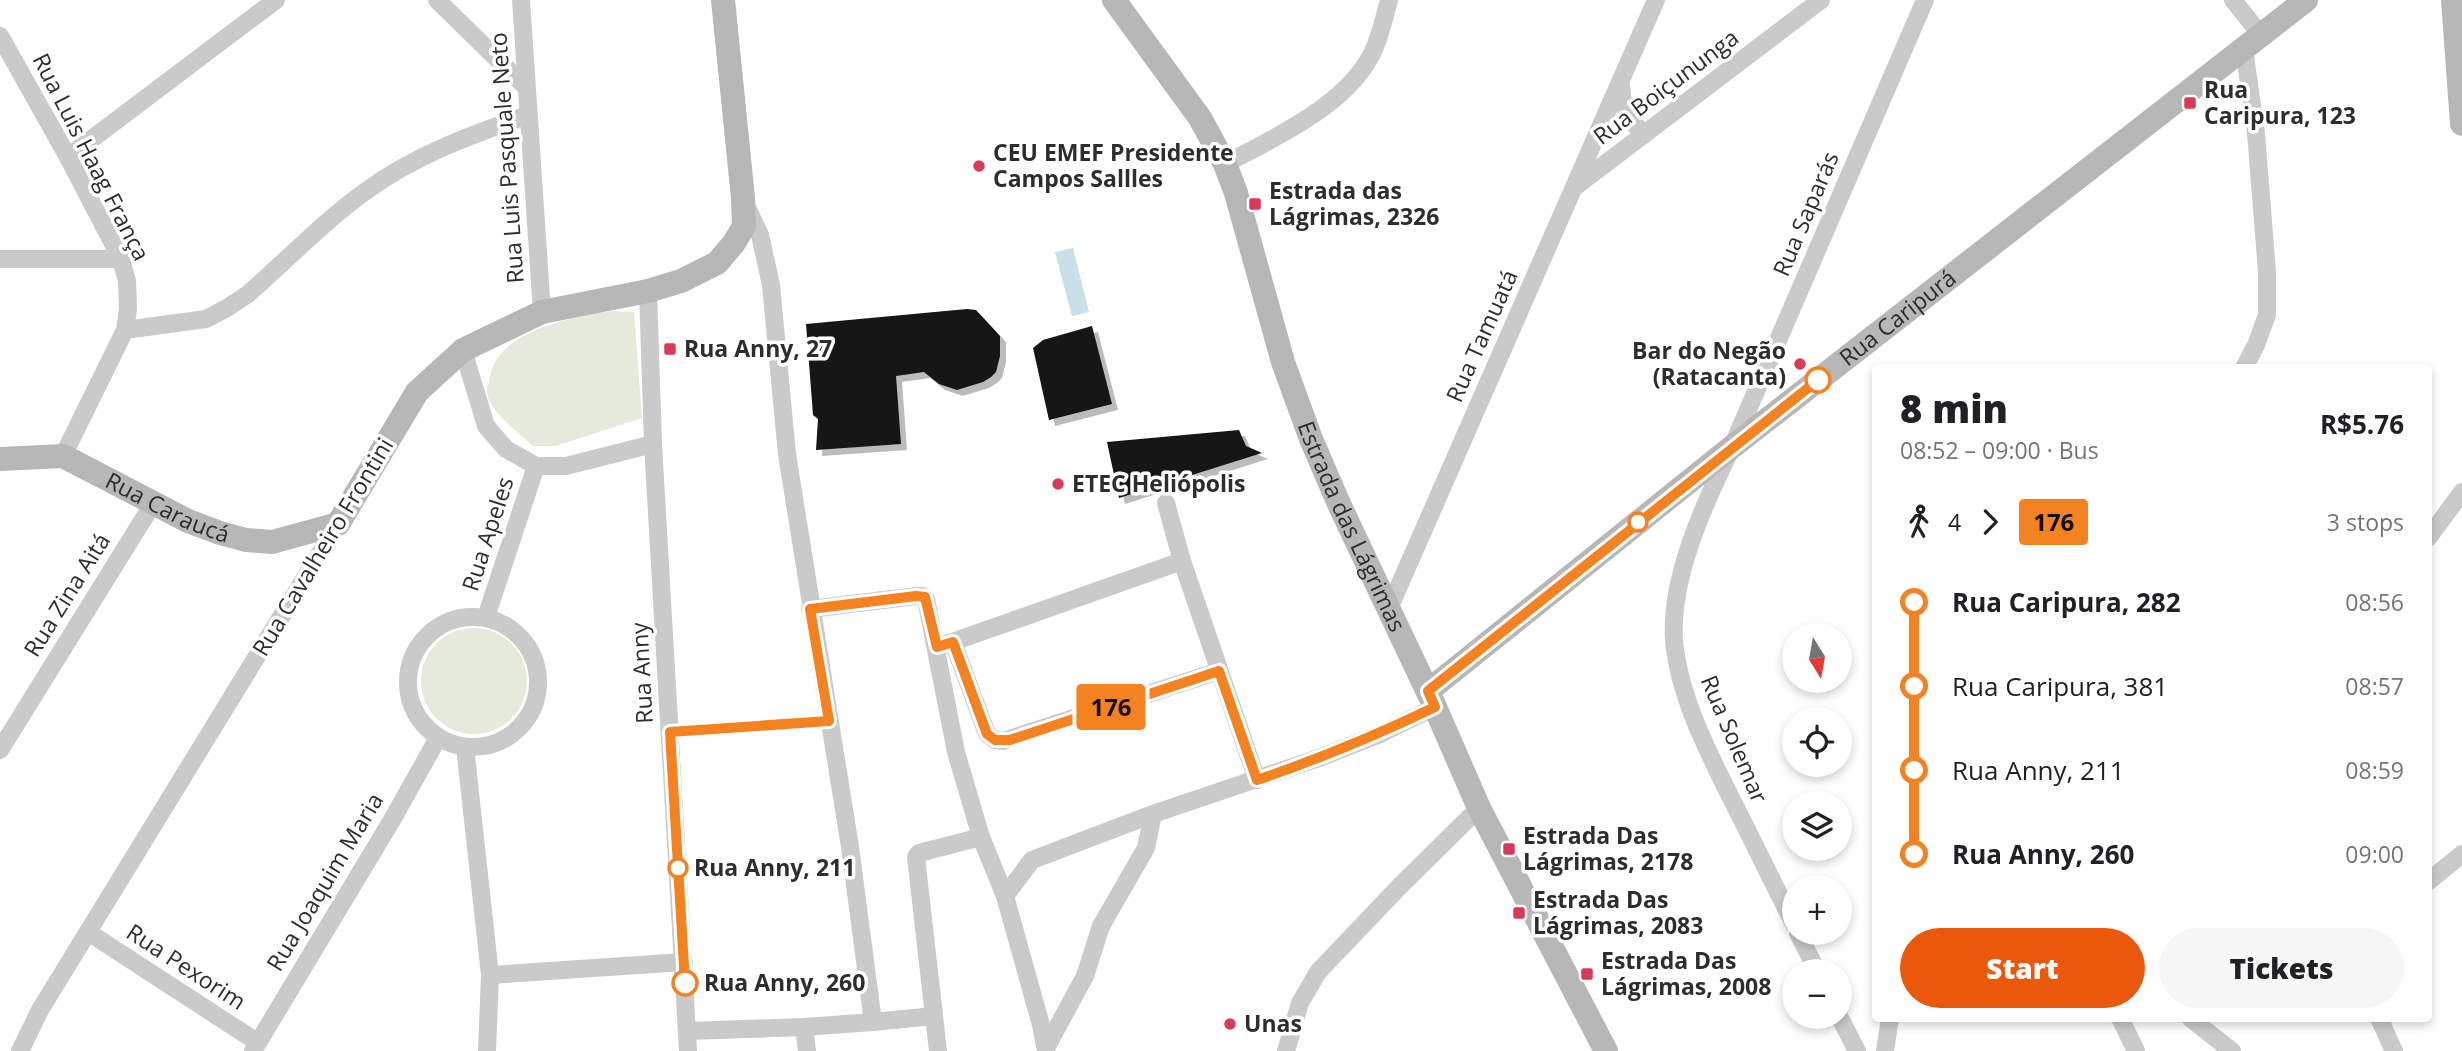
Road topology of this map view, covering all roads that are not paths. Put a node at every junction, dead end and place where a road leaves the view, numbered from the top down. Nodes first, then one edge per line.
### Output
1 (276, 0) edge
2 (437, 0) edge
3 (521, 0) edge
4 (723, 0) edge
5 (1114, 0) edge
6 (1389, 0) edge
7 (1656, 0) edge
8 (1821, 0) edge
9 (1925, 0) edge
10 (2233, 0) edge
11 (2306, 0) edge
12 (2453, 0) edge
13 (0, 36) edge
14 (2253, 42) junction
15 (2459, 61) edge
16 (1621, 81) junction
17 (526, 87) junction
18 (528, 115) junction
19 (2462, 124) edge
20 (1645, 134) junction
21 (68, 157) junction
22 (1226, 164) junction
23 (1574, 188) junction
24 (743, 198) junction
25 (0, 259) edge
26 (121, 259) junction
27 (648, 291) junction
28 (542, 312) junction
29 (125, 330) junction
30 (463, 350) junction
31 (2246, 364) edge
32 (653, 444) junction
33 (1732, 447) junction
34 (63, 456) junction
35 (0, 459) edge
36 (536, 467) junction
37 (2462, 492) edge
38 (154, 502) junction
39 (1166, 503) dead end
40 (338, 524) junction
41 (2432, 533) edge
42 (1182, 561) junction
43 (810, 609) junction
44 (1388, 611) junction
45 (486, 617) junction
46 (945, 645) junction
47 (1219, 671) junction
48 (1432, 699) junction
49 (829, 721) junction
50 (670, 732) junction
51 (438, 738) junction
52 (465, 747) junction
53 (0, 750) edge
54 (1257, 780) junction
55 (1479, 808) junction
56 (1153, 814) junction
57 (981, 837) junction
58 (2462, 854) edge
59 (2432, 879) edge
60 (1005, 897) junction
61 (1782, 900) edge
62 (88, 932) junction
63 (684, 962) junction
64 (490, 975) junction
65 (934, 1016) junction
66 (873, 1022) junction
67 (1889, 1022) edge
68 (2122, 1022) edge
69 (2195, 1022) edge
70 (2381, 1022) edge
71 (804, 1027) junction
72 (1846, 1029) edge
73 (688, 1031) junction
74 (255, 1046) edge
75 (1046, 1049) edge
76 (20, 1051) edge
77 (487, 1051) edge
78 (688, 1051) edge
79 (807, 1051) edge
80 (938, 1051) edge
81 (1286, 1051) edge
82 (1606, 1051) edge
83 (1857, 1051) edge
84 (1885, 1051) edge
85 (2136, 1051) edge
86 (2232, 1051) edge
87 (2394, 1051) edge

1 - 21 street
2 - 17 street
3 - 17 street, Rua Luis Pasquale Neto
4 - 24 street, Rua Cavalheiro Frontini
5 - 22 street, Estrada das Lágrimas
6 - 22 street
7 - 16 street, Rua Tamuatá
8 - 20 street, Rua Boiçununga
9 - 33 street, Rua Saparás
10 - 14 street
11 - 14 street, Rua Caripurá
12 - 15 street
13 - 21 street, Rua Luis Haag França
14 - 31 street
14 - 33 street, Rua Caripurá
15 - 19 street
16 - 20 street
16 - 23 street, Rua Tamuatá
17 - 18 street, Rua Luis Pasquale Neto
18 - 28 street, Rua Luis Pasquale Neto
18 - 29 street
20 - 23 street, Rua Boiçununga
21 - 26 street, Rua Luis Haag França
22 - 44 street, Estrada das Lágrimas
23 - 44 street, Rua Tamuatá
24 - 27 street, Rua Cavalheiro Frontini
24 - 43 street
25 - 26 street
26 - 29 street, Rua Luis Haag França
27 - 28 street, Rua Cavalheiro Frontini
27 - 32 street, Rua Anny
28 - 30 street, Rua Cavalheiro Frontini
29 - 34 street, Rua Luis Haag França
30 - 36 street
30 - 40 street, Rua Cavalheiro Frontini
32 - 36 street
32 - 50 street, Rua Anny
33 - 48 street, Rua Caripurá
33 - 61 street, Rua Solemar
34 - 35 street, Rua Caraucá
34 - 38 street, Rua Caraucá
36 - 45 street, Rua Apeles
37 - 41 street
38 - 40 street, Rua Caraucá
38 - 53 street, Rua Zina Aitá
39 - 42 street
40 - 62 street, Rua Cavalheiro Frontini
42 - 46 street
42 - 47 street
43 - 46 street
43 - 49 street
44 - 48 street, Estrada das Lágrimas
45 - 51 street
45 - 52 street
46 - 47 street
46 - 57 street
47 - 54 street
48 - 54 street
48 - 55 street, Estrada das Lágrimas
49 - 50 lane
49 - 66 street
50 - 63 street, Rua Anny
51 - 52 street
51 - 74 street, Rua Joaquim Maria
52 - 64 street
54 - 56 street
55 - 81 street
55 - 82 street, Estrada das Lágrimas
56 - 60 street
56 - 75 street
57 - 60 street
57 - 65 street
58 - 59 street
60 - 75 street
62 - 74 street, Rua Pexorim
62 - 76 street, Rua Cavalheiro Frontini
63 - 64 street
63 - 73 street, Rua Anny
64 - 77 street
65 - 66 street
65 - 80 street
66 - 71 street
67 - 84 street
68 - 85 street
69 - 86 street
70 - 87 street
71 - 73 street
71 - 79 street
72 - 83 street
73 - 78 street, Rua Anny

